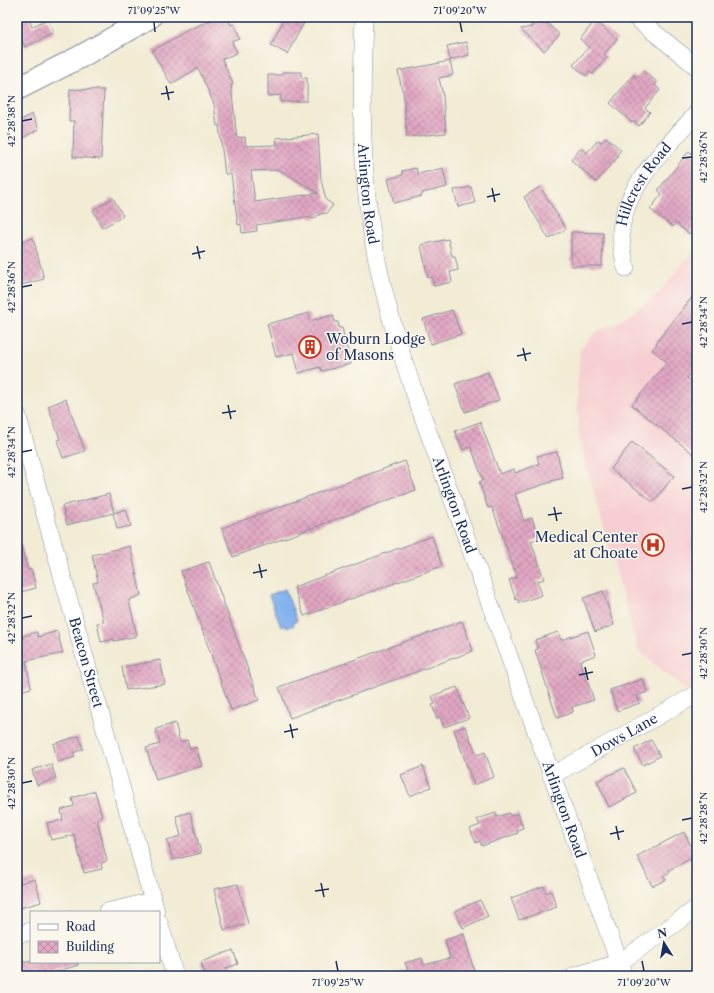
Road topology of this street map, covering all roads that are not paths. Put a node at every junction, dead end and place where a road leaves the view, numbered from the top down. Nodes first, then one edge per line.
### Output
1 (150, 17) edge
2 (364, 17) edge
3 (635, 17) edge
4 (697, 67) edge
5 (17, 89) edge
6 (697, 113) edge
7 (626, 268) dead end
8 (17, 414) edge
9 (697, 694) edge
10 (552, 776) junction
11 (155, 906) edge
12 (697, 908) edge
13 (115, 911) edge
14 (160, 925) edge
15 (30, 931) edge
16 (17, 935) edge
17 (621, 969) edge
18 (175, 976) edge
19 (574, 976) edge

1 - 5 main road
2 - 10 street, Arlington Road
3 - 4 street
6 - 7 street, Hillcrest Road
8 - 11 street, Beacon Street
9 - 10 street, Dows Lane
10 - 17 street, Arlington Road
11 - 13 street
12 - 17 street
14 - 18 street
15 - 16 street
17 - 19 street

